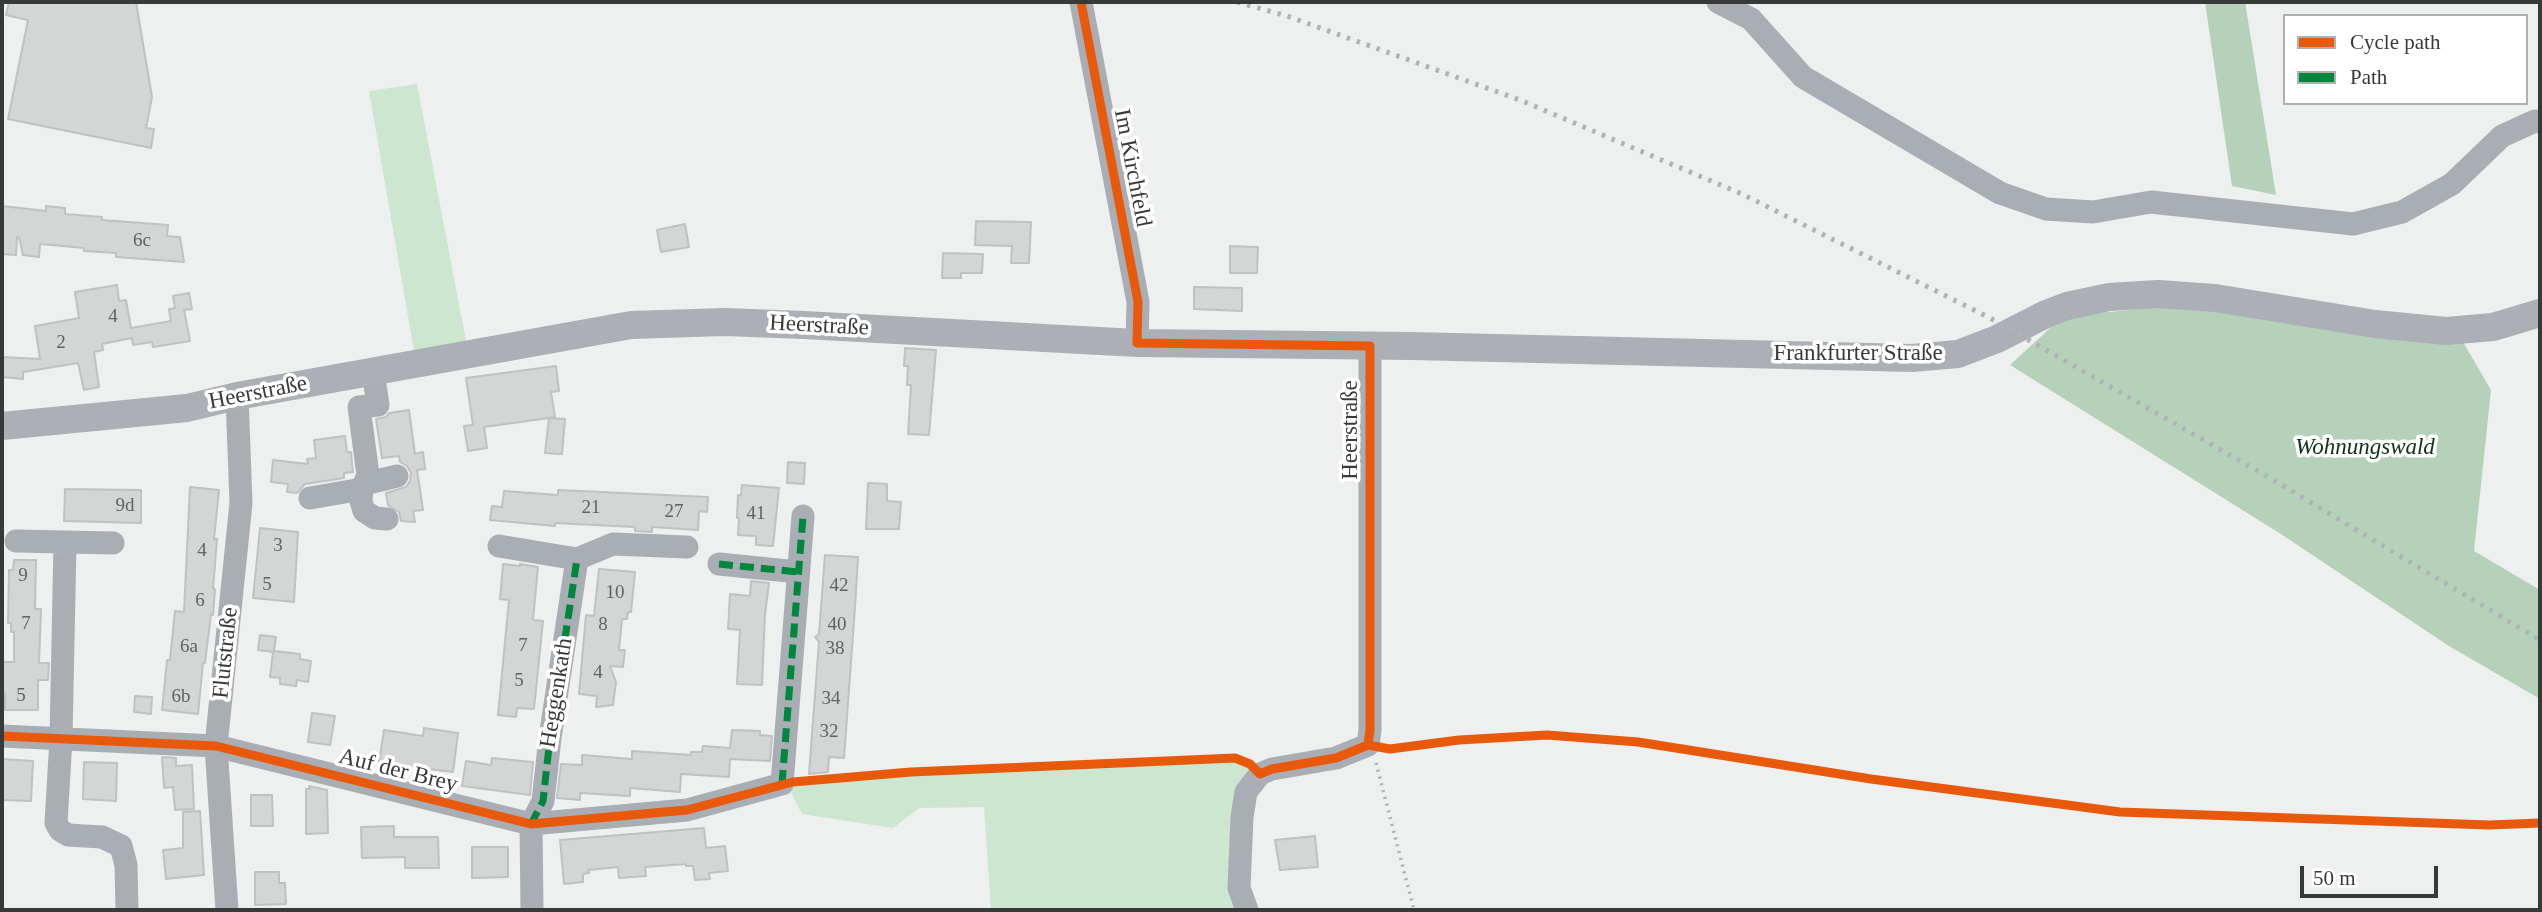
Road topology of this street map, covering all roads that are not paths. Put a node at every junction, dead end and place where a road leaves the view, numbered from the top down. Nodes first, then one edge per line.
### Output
1 (1081, 2) edge
2 (1718, 2) edge
3 (2540, 122) edge
4 (2540, 313) edge
5 (1138, 343) junction
6 (1370, 346) junction
7 (373, 372) junction
8 (237, 396) junction
9 (2, 426) edge
10 (397, 476) dead end
11 (363, 486) junction
12 (310, 498) dead end
13 (803, 516) dead end
14 (387, 519) dead end
15 (16, 541) dead end
16 (65, 543) junction
17 (113, 543) dead end
18 (499, 546) dead end
19 (687, 547) dead end
20 (577, 559) junction
21 (719, 564) dead end
22 (798, 572) junction
23 (2, 736) edge
24 (61, 739) junction
25 (216, 746) junction
26 (531, 824) junction
27 (127, 910) edge
28 (227, 910) edge
29 (532, 910) edge
30 (1247, 910) edge

1 - 5 street, Im Kirchfeld
2 - 3 street
4 - 6 main road, Frankfurter Straße
5 - 6 main road, Heerstraße
5 - 7 main road, Heerstraße
6 - 30 street, Heerstraße
7 - 8 main road, Heerstraße
7 - 11 street
8 - 9 main road, Heerstraße
8 - 25 street, Flutstraße
10 - 11 street
11 - 12 street
11 - 14 street
13 - 22 street, Auf der Brey
15 - 16 street
16 - 17 street
16 - 24 street
18 - 20 street
19 - 20 street
20 - 26 street, Heggenkath
21 - 22 street
22 - 26 street, Auf der Brey
23 - 24 street, Auf der Brey
24 - 25 street, Auf der Brey
24 - 27 street
25 - 26 street, Auf der Brey
25 - 28 street, Flutstraße
26 - 29 street

